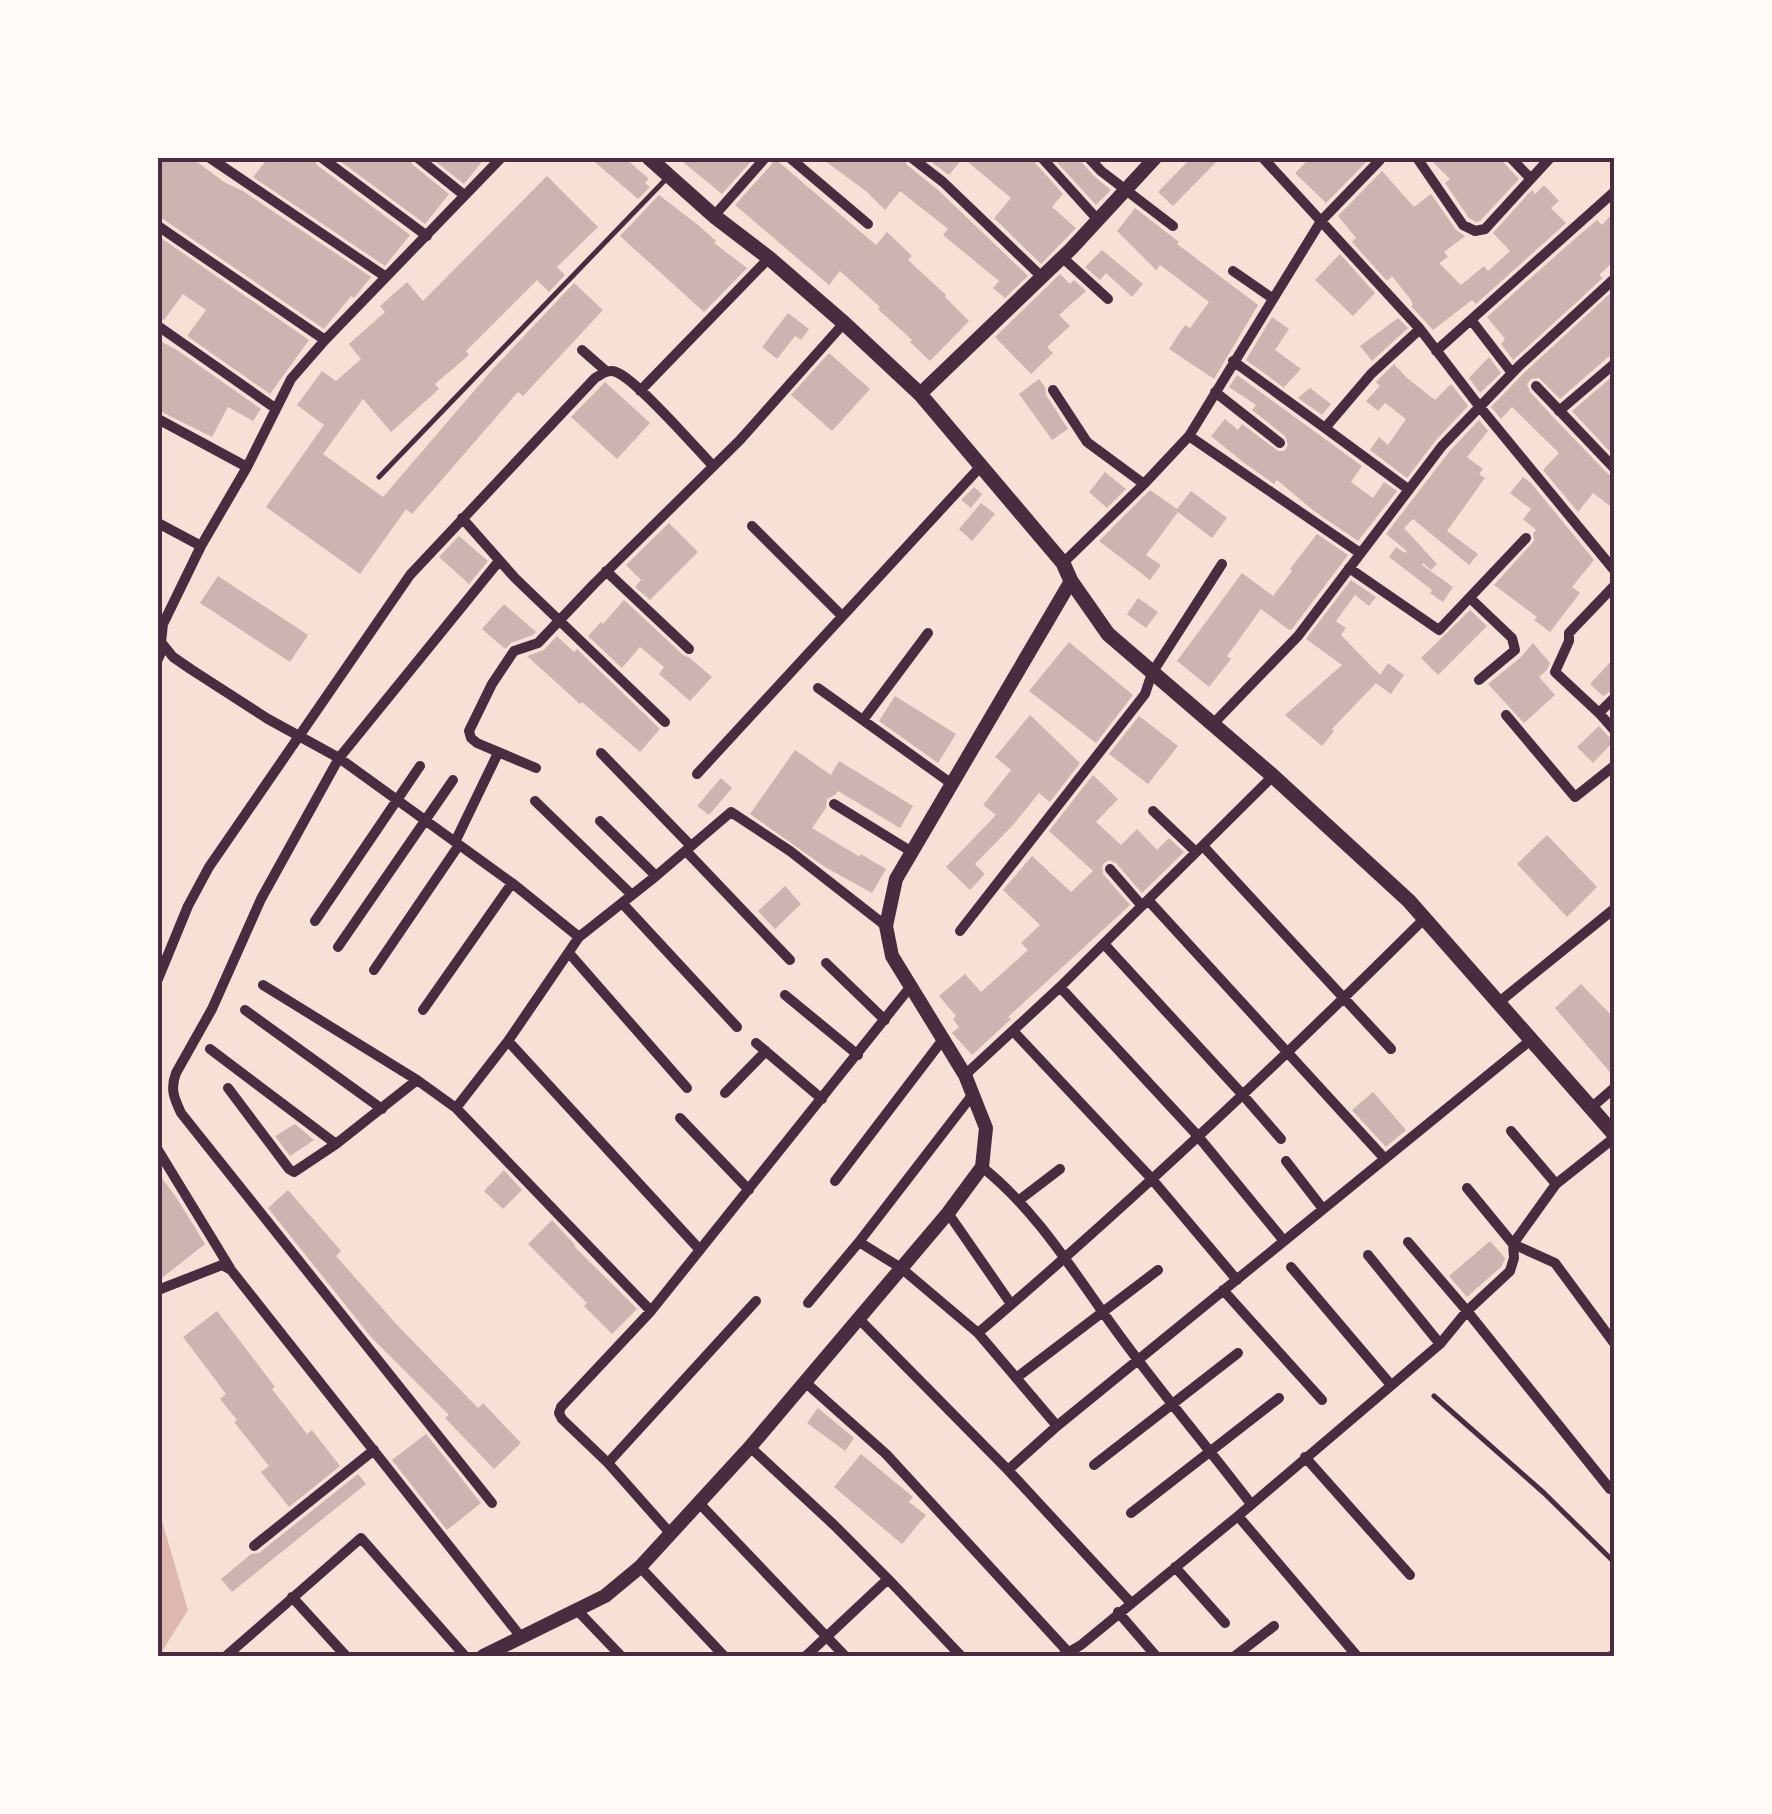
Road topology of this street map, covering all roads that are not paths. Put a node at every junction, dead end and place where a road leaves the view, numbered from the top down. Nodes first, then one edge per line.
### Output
1 (210, 158) edge
2 (322, 158) edge
3 (418, 158) edge
4 (499, 158) edge
5 (649, 158) edge
6 (765, 158) edge
7 (790, 158) edge
8 (912, 158) edge
9 (1042, 158) edge
10 (1089, 158) edge
11 (1155, 158) edge
12 (1263, 158) edge
13 (1417, 158) edge
14 (1512, 158) edge
15 (1550, 158) edge
16 (1380, 160) dead end
17 (669, 176) junction
18 (1531, 179) junction
19 (1127, 191) junction
20 (1614, 192) edge
21 (464, 195) junction
22 (714, 216) junction
23 (1098, 220) junction
24 (1321, 220) junction
25 (868, 224) dead end
26 (158, 226) edge
27 (1173, 226) dead end
28 (427, 236) junction
29 (770, 258) junction
30 (1063, 258) junction
31 (1233, 272) dead end
32 (386, 277) junction
33 (1042, 278) junction
34 (1614, 282) edge
35 (1272, 298) junction
36 (1108, 299) dead end
37 (1472, 321) junction
38 (844, 323) junction
39 (158, 326) edge
40 (1420, 330) junction
41 (324, 340) junction
42 (582, 350) dead end
43 (1436, 352) junction
44 (1234, 361) junction
45 (1614, 364) edge
46 (606, 371) junction
47 (1512, 373) junction
48 (1536, 386) dead end
49 (1053, 390) dead end
50 (640, 391) junction
51 (1215, 392) junction
52 (920, 394) junction
53 (1479, 406) junction
54 (275, 408) junction
55 (1560, 411) junction
56 (158, 419) edge
57 (1325, 428) junction
58 (1190, 436) junction
59 (1280, 442) dead end
60 (713, 466) junction
61 (981, 466) junction
62 (247, 467) junction
63 (1614, 468) edge
64 (379, 477) dead end
65 (1144, 484) junction
66 (1408, 489) junction
67 (462, 518) junction
68 (158, 523) edge
69 (752, 526) dead end
70 (1526, 538) dead end
71 (201, 546) junction
72 (1360, 553) junction
73 (500, 561) junction
74 (1063, 563) junction
75 (1222, 564) dead end
76 (1349, 568) junction
77 (1614, 570) edge
78 (606, 571) junction
79 (1071, 581) junction
80 (1614, 586) edge
81 (1470, 598) junction
82 (163, 609) edge
83 (842, 616) junction
84 (558, 622) junction
85 (928, 633) dead end
86 (161, 645) edge
87 (688, 649) dead end
88 (158, 664) edge
89 (1152, 673) junction
90 (1479, 680) dead end
91 (818, 688) dead end
92 (1614, 698) edge
93 (1599, 713) junction
94 (1506, 715) dead end
95 (862, 720) junction
96 (666, 722) dead end
97 (1212, 725) junction
98 (1614, 730) edge
99 (299, 736) junction
100 (498, 753) junction
101 (601, 753) dead end
102 (339, 758) junction
103 (420, 766) dead end
104 (1614, 766) edge
105 (536, 768) dead end
106 (697, 774) dead end
107 (1273, 776) junction
108 (453, 780) dead end
109 (952, 784) junction
110 (398, 800) junction
111 (535, 801) dead end
112 (834, 804) dead end
113 (1152, 811) dead end
114 (426, 821) junction
115 (600, 821) dead end
116 (457, 843) junction
117 (688, 848) junction
118 (1200, 849) junction
119 (912, 852) junction
120 (1110, 869) dead end
121 (656, 876) junction
122 (512, 883) junction
123 (627, 899) junction
124 (1145, 903) junction
125 (1614, 909) edge
126 (1424, 919) junction
127 (314, 920) dead end
128 (886, 926) junction
129 (960, 931) dead end
130 (579, 937) junction
131 (1104, 944) junction
132 (338, 947) dead end
133 (568, 953) junction
134 (790, 960) dead end
135 (826, 963) dead end
136 (374, 970) dead end
137 (158, 979) edge
138 (263, 984) dead end
139 (911, 986) junction
140 (1060, 987) junction
141 (785, 995) dead end
142 (1344, 999) junction
143 (1498, 1004) junction
144 (244, 1010) dead end
145 (423, 1010) dead end
146 (886, 1020) junction
147 (737, 1027) dead end
148 (1014, 1032) junction
149 (944, 1038) junction
150 (1532, 1039) junction
151 (508, 1041) junction
152 (756, 1043) dead end
153 (210, 1049) dead end
154 (1391, 1049) dead end
155 (766, 1052) junction
156 (1288, 1052) junction
157 (858, 1055) junction
158 (965, 1075) junction
159 (417, 1080) junction
160 (228, 1088) dead end
161 (687, 1088) dead end
162 (1614, 1088) edge
163 (725, 1093) dead end
164 (972, 1094) junction
165 (1242, 1094) junction
166 (822, 1099) junction
167 (1592, 1107) junction
168 (456, 1108) junction
169 (382, 1109) junction
170 (680, 1118) dead end
171 (1511, 1130) dead end
172 (1197, 1135) junction
173 (1614, 1136) edge
174 (1281, 1139) dead end
175 (336, 1144) junction
176 (158, 1150) edge
177 (1385, 1159) junction
178 (1286, 1161) dead end
179 (982, 1167) junction
180 (1060, 1168) dead end
181 (1151, 1178) junction
182 (835, 1181) dead end
183 (1556, 1184) junction
184 (1467, 1188) dead end
185 (749, 1190) junction
186 (1018, 1201) junction
187 (1323, 1209) junction
188 (948, 1212) junction
189 (1284, 1241) junction
190 (859, 1242) junction
191 (1408, 1242) dead end
192 (1512, 1244) junction
193 (700, 1250) junction
194 (1368, 1255) dead end
195 (1064, 1260) junction
196 (1291, 1267) dead end
197 (901, 1268) junction
198 (231, 1270) junction
199 (1158, 1270) dead end
200 (1236, 1280) junction
201 (158, 1290) edge
202 (1223, 1290) junction
203 (756, 1301) dead end
204 (808, 1302) dead end
205 (1012, 1304) junction
206 (651, 1311) junction
207 (1467, 1311) junction
208 (1102, 1312) junction
209 (859, 1319) junction
210 (978, 1333) junction
211 (1614, 1343) edge
212 (1440, 1344) junction
213 (1238, 1352) dead end
214 (1138, 1360) junction
215 (1016, 1378) junction
216 (805, 1382) junction
217 (1391, 1385) junction
218 (1434, 1396) dead end
219 (1279, 1398) dead end
220 (1322, 1400) dead end
221 (1172, 1404) junction
222 (1057, 1426) junction
223 (750, 1447) junction
224 (374, 1450) junction
225 (1212, 1452) junction
226 (1305, 1457) junction
227 (608, 1463) junction
228 (1094, 1465) dead end
229 (1008, 1470) junction
230 (1610, 1489) dead end
231 (492, 1502) dead end
232 (700, 1504) junction
233 (1251, 1504) junction
234 (1131, 1513) dead end
235 (1238, 1516) junction
236 (670, 1532) junction
237 (254, 1546) dead end
238 (1614, 1562) edge
239 (1175, 1566) junction
240 (640, 1567) junction
241 (1410, 1575) dead end
242 (888, 1579) junction
243 (292, 1598) junction
244 (1131, 1603) junction
245 (576, 1609) junction
246 (1118, 1612) junction
247 (1225, 1622) dead end
248 (1274, 1626) dead end
249 (827, 1635) junction
250 (521, 1637) junction
251 (1081, 1645) junction
252 (237, 1646) junction
253 (507, 1652) edge
254 (1614, 1653) edge
255 (1065, 1654) edge
256 (226, 1656) edge
257 (248, 1656) edge
258 (346, 1656) edge
259 (464, 1656) edge
260 (483, 1656) edge
261 (621, 1656) edge
262 (724, 1656) edge
263 (806, 1656) edge
264 (845, 1656) edge
265 (961, 1656) edge
266 (1090, 1656) edge
267 (1156, 1656) edge
268 (1236, 1656) edge
269 (1358, 1656) edge
270 (1601, 1656) edge

1 - 32 street
2 - 28 street
3 - 21 street
4 - 21 street
5 - 17 main road
6 - 22 street
7 - 25 street
8 - 33 street
9 - 23 street
10 - 19 street
11 - 19 street
12 - 24 street
13 - 18 street
14 - 18 street
15 - 18 street
16 - 24 street
17 - 22 main road
17 - 64 lane
19 - 23 street
19 - 27 street
20 - 37 street
21 - 28 street
22 - 29 main road
23 - 30 street
24 - 35 street
24 - 40 street
26 - 41 street
28 - 32 street
29 - 38 main road
29 - 50 street
30 - 33 street
30 - 36 street
31 - 35 street
32 - 41 street
33 - 52 street
34 - 47 street
35 - 44 street
37 - 43 street
37 - 47 street
38 - 52 main road
38 - 60 street
39 - 54 street
40 - 43 street
40 - 57 street
41 - 54 street
42 - 46 street
43 - 53 street
44 - 51 street
44 - 57 street
45 - 55 street
46 - 50 street
46 - 67 street
47 - 53 street
48 - 55 street
49 - 65 street
50 - 60 street
51 - 58 street
51 - 59 street
52 - 61 main road
53 - 66 street
53 - 77 street
54 - 62 street
55 - 63 street
56 - 62 street
57 - 66 street
58 - 65 street
58 - 72 street
60 - 78 street
61 - 74 main road
61 - 83 street
62 - 71 street
65 - 74 street
66 - 72 street
67 - 73 street
67 - 99 street
68 - 71 street
69 - 83 street
70 - 81 street
71 - 82 street
72 - 76 street
73 - 84 street
73 - 102 street
74 - 79 main road
75 - 89 street
76 - 81 street
76 - 97 street
78 - 84 street
78 - 87 street
79 - 89 main road
79 - 109 street
80 - 93 street
81 - 90 street
82 - 86 street
83 - 106 street
84 - 96 street
84 - 100 street
85 - 95 street
86 - 88 lane
86 - 99 street
89 - 97 main road
89 - 129 street
91 - 95 street
92 - 93 street
93 - 98 street
94 - 104 street
95 - 109 street
97 - 107 main road
99 - 102 street
99 - 137 street
100 - 105 street
100 - 116 street
101 - 117 street
102 - 110 street
102 - 231 street
103 - 110 street
107 - 118 street
107 - 126 main road
108 - 114 street
109 - 119 street
110 - 114 street
110 - 127 street
111 - 123 street
112 - 119 street
113 - 118 street
114 - 116 street
114 - 132 street
115 - 121 street
116 - 122 street
116 - 136 street
117 - 121 street
117 - 128 street
117 - 134 street
118 - 124 street
118 - 142 street
119 - 128 street
120 - 124 street
121 - 123 street
122 - 130 street
122 - 145 street
123 - 130 street
123 - 147 street
124 - 131 street
124 - 156 street
125 - 143 street
126 - 142 street
126 - 143 main road
128 - 139 street
130 - 133 street
131 - 140 street
131 - 165 street
133 - 151 street
133 - 161 street
135 - 146 street
138 - 159 street
139 - 146 street
139 - 149 street
140 - 148 street
140 - 172 street
141 - 157 street
142 - 154 street
142 - 156 street
143 - 150 main road
144 - 169 street
146 - 157 street
148 - 158 street
148 - 181 street
149 - 158 street
149 - 182 street
150 - 167 main road
150 - 177 street
151 - 168 street
151 - 193 street
152 - 155 street
153 - 175 street
155 - 163 street
155 - 166 street
156 - 165 street
156 - 177 street
157 - 166 street
158 - 164 street
159 - 168 street
159 - 169 street
160 - 175 street
162 - 167 street
164 - 179 street
164 - 190 street
165 - 172 street
165 - 174 street
166 - 185 street
167 - 173 main road
168 - 206 street
169 - 175 street
170 - 185 street
171 - 183 street
172 - 181 street
172 - 189 street
173 - 183 street
176 - 198 street
177 - 187 street
178 - 187 street
179 - 186 street
179 - 188 street
180 - 186 street
181 - 195 street
181 - 200 street
183 - 192 street
184 - 192 street
185 - 193 street
186 - 195 street
187 - 189 street
188 - 197 street
188 - 205 street
189 - 200 street
190 - 197 street
190 - 204 street
191 - 207 street
192 - 207 street
192 - 211 street
193 - 206 street
194 - 212 street
195 - 205 street
195 - 208 street
196 - 217 street
197 - 209 street
197 - 210 street
198 - 201 street
198 - 224 street
199 - 208 street
200 - 202 street
202 - 214 street
202 - 220 street
203 - 227 street
205 - 210 street
206 - 227 street
207 - 212 street
207 - 230 street
208 - 214 street
208 - 215 street
209 - 216 street
209 - 229 street
210 - 215 street
212 - 217 street
213 - 221 street
214 - 221 street
214 - 222 street
215 - 222 street
216 - 223 street
216 - 255 street
217 - 226 street
218 - 238 lane
219 - 225 street
221 - 225 street
221 - 228 street
222 - 229 street
223 - 232 street
223 - 242 street
224 - 237 street
224 - 250 street
225 - 233 street
225 - 234 street
226 - 233 street
226 - 241 street
227 - 236 street
229 - 244 street
232 - 236 street
232 - 249 street
233 - 235 street
235 - 239 street
235 - 269 street
236 - 240 street
239 - 244 street
239 - 247 street
240 - 245 street
240 - 262 street
242 - 249 street
242 - 265 street
243 - 252 street
243 - 258 street
243 - 259 street
244 - 246 street
245 - 250 street
245 - 261 street
246 - 251 street
246 - 267 street
248 - 268 street
249 - 263 street
249 - 264 street
250 - 253 street
251 - 255 street
251 - 266 street
252 - 256 street
252 - 257 street
253 - 260 street
254 - 270 lane

